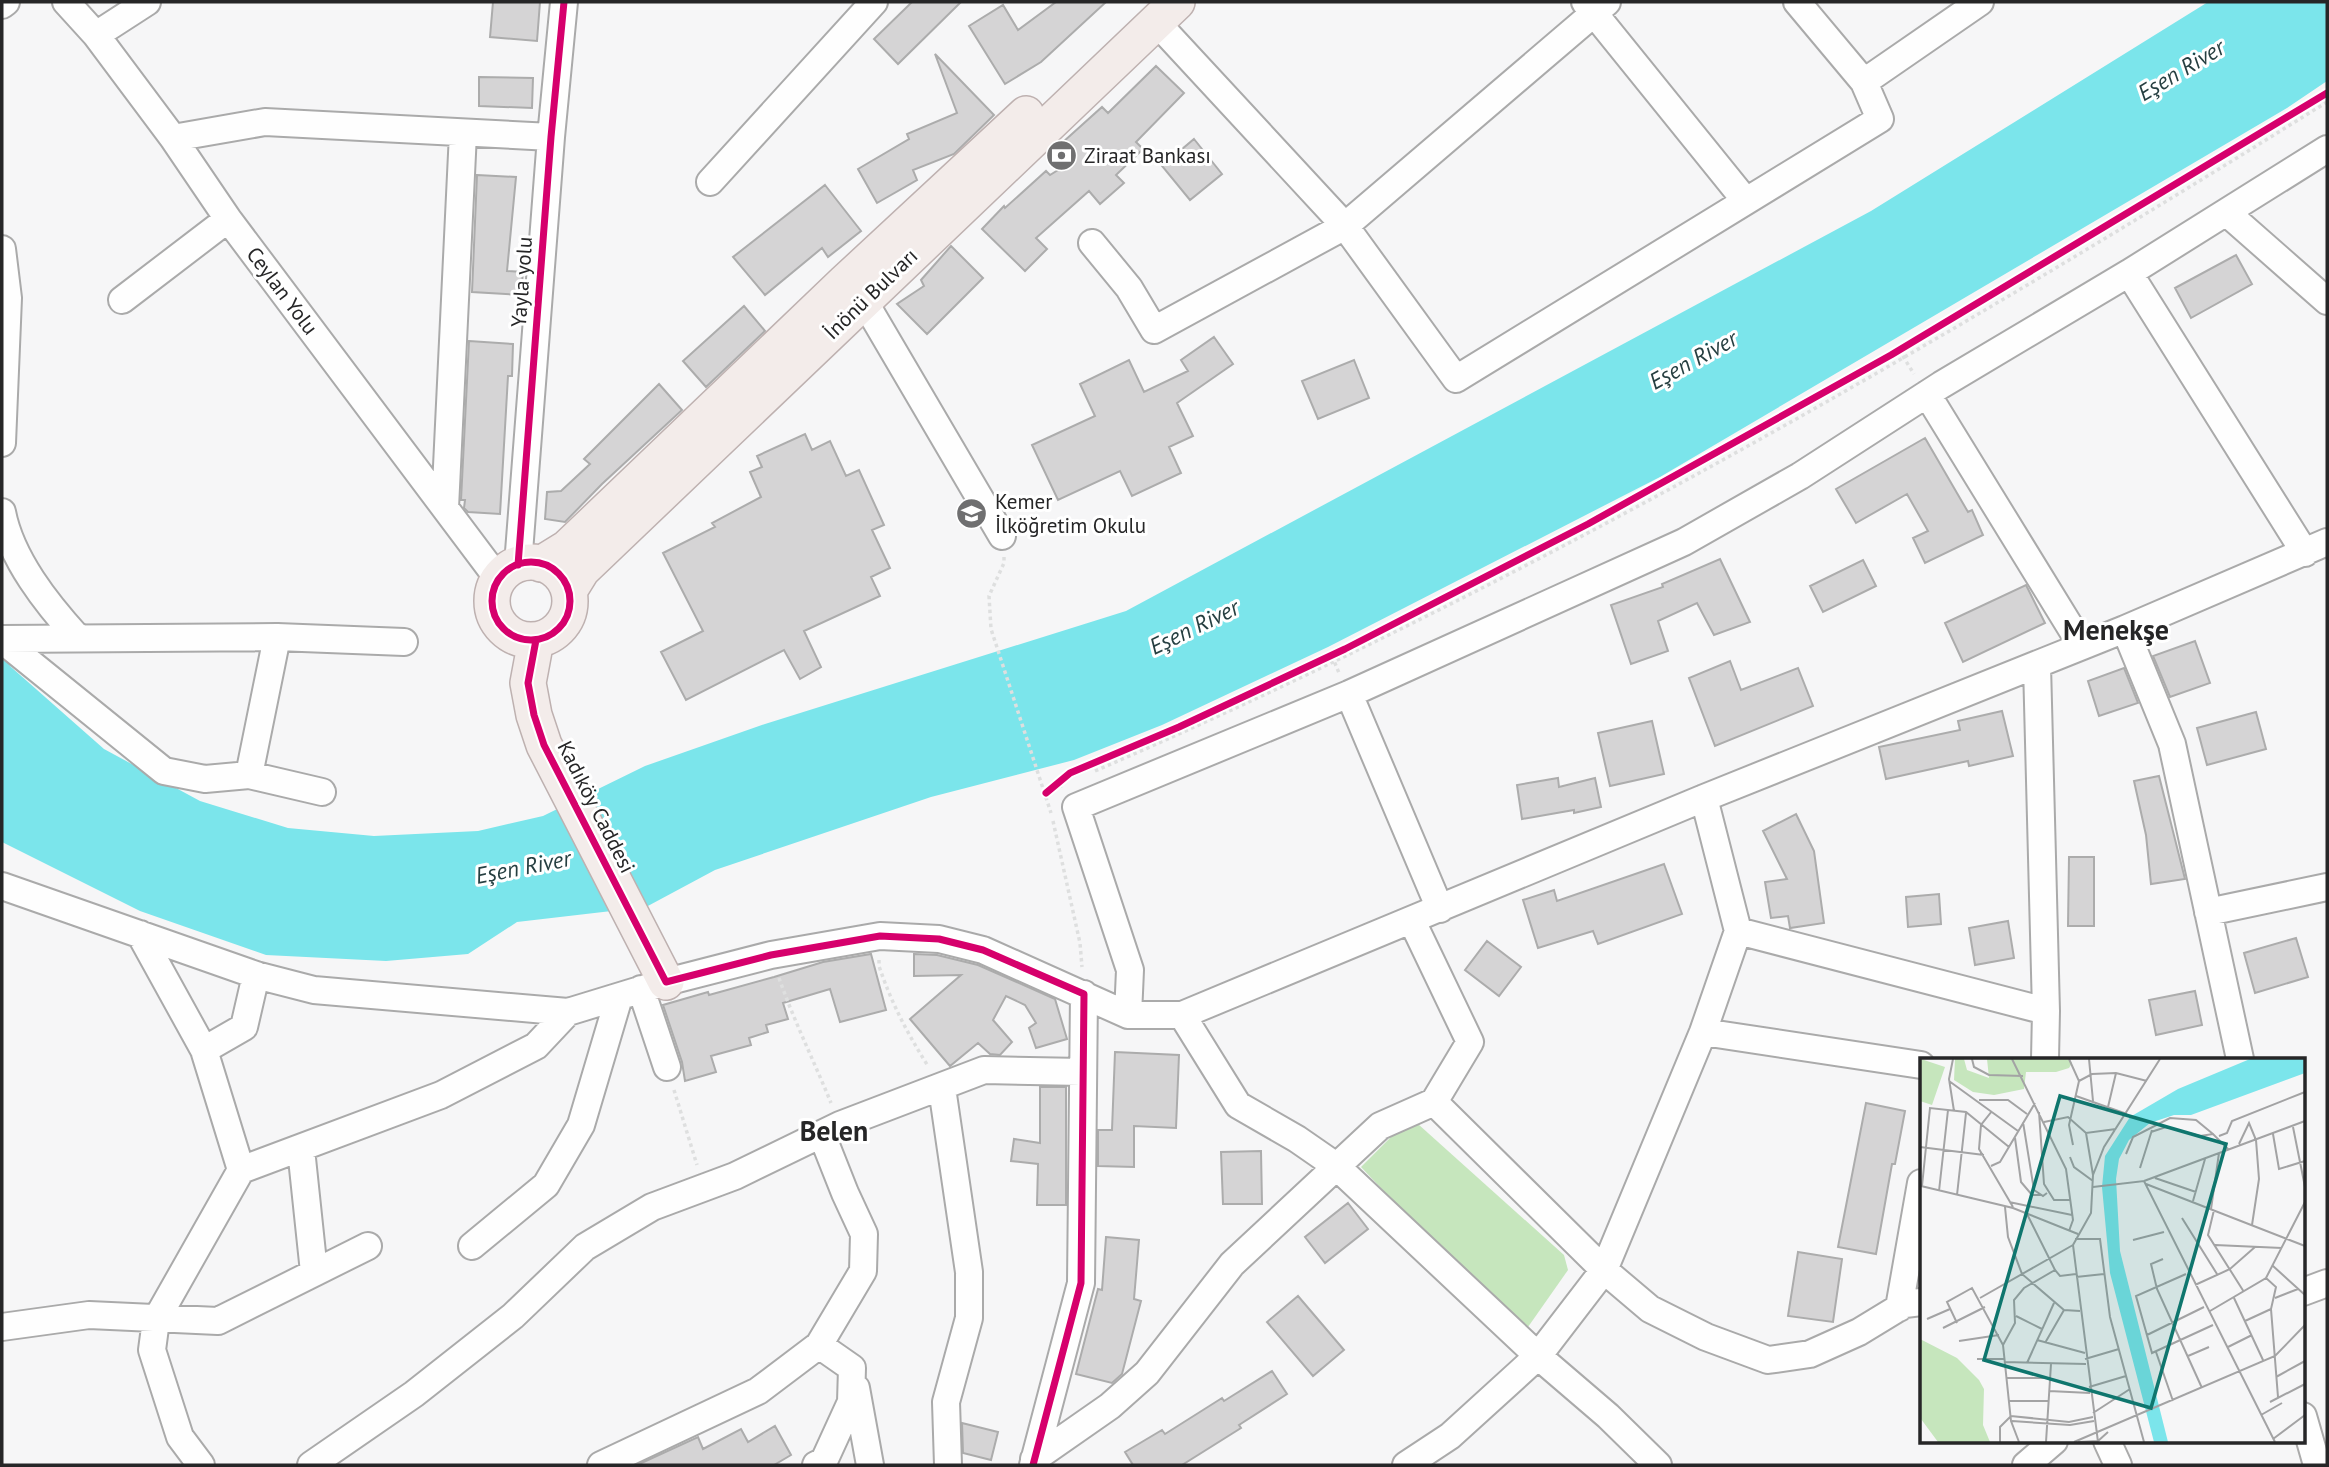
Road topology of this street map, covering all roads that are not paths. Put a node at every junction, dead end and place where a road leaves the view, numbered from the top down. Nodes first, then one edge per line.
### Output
1 (66, 2) edge
2 (147, 2) edge
3 (564, 2) edge
4 (844, 2) edge
5 (874, 2) edge
6 (1797, 2) edge
7 (1980, 2) edge
8 (1595, 6) edge
9 (1155, 8) edge
10 (850, 28) junction
11 (96, 36) junction
12 (1864, 82) junction
13 (463, 133) junction
14 (551, 137) junction
15 (173, 138) junction
16 (2327, 149) edge
17 (710, 183) dead end
18 (1745, 200) junction
19 (2227, 213) junction
20 (228, 219) junction
21 (1345, 226) junction
22 (1092, 243) dead end
23 (2, 249) edge
24 (2129, 273) junction
25 (854, 291) junction
26 (122, 300) dead end
27 (2327, 301) edge
28 (1927, 394) junction
29 (2, 443) edge
30 (445, 508) junction
31 (2, 512) edge
32 (1002, 536) road end
33 (2316, 547) edge
34 (519, 570) junction
35 (569, 591) junction
36 (2125, 629) junction
37 (277, 637) junction
38 (78, 638) junction
39 (2, 640) edge
40 (536, 640) junction
41 (404, 642) dead end
42 (2082, 646) junction
43 (2037, 665) junction
44 (1349, 694) junction
45 (248, 775) junction
46 (322, 792) dead end
47 (1704, 798) junction
48 (2, 886) edge
49 (2325, 894) edge
50 (1440, 909) junction
51 (2208, 912) junction
52 (1412, 921) junction
53 (1738, 931) junction
54 (140, 934) junction
55 (257, 975) junction
56 (642, 989) junction
57 (1084, 994) junction
58 (2046, 1011) junction
59 (568, 1012) junction
60 (1128, 1015) junction
61 (1182, 1015) junction
62 (1703, 1032) junction
63 (204, 1050) junction
64 (2045, 1058) edge
65 (2240, 1058) edge
66 (1920, 1065) edge
67 (667, 1067) road end
68 (1083, 1072) junction
69 (942, 1088) junction
70 (1434, 1102) junction
71 (831, 1130) junction
72 (301, 1149) junction
73 (1336, 1166) junction
74 (240, 1170) junction
75 (1920, 1194) edge
76 (368, 1246) dead end
77 (472, 1246) dead end
78 (1604, 1270) junction
79 (314, 1272) junction
80 (2327, 1283) edge
81 (2304, 1292) edge
82 (1910, 1305) edge
83 (156, 1320) junction
84 (2, 1326) edge
85 (819, 1345) junction
86 (1538, 1356) junction
87 (852, 1368) junction
88 (2304, 1420) edge
89 (2053, 1442) edge
90 (2107, 1442) edge
91 (1033, 1462) edge
92 (201, 1465) edge
93 (311, 1465) edge
94 (601, 1465) edge
95 (816, 1465) edge
96 (870, 1465) edge
97 (948, 1465) edge
98 (1406, 1465) edge
99 (1657, 1465) edge
100 (2026, 1465) edge
101 (2118, 1465) edge
102 (2317, 1465) edge

1 - 11 street, Ceylan Yolu
2 - 11 street
3 - 14 street, Yayla yolu
4 - 10 street
5 - 10 street
6 - 12 street
7 - 12 street
8 - 18 street
8 - 21 street
9 - 21 street
9 - 25 main road, İnönü Bulvarı
10 - 17 street
11 - 15 street, Ceylan Yolu
12 - 18 street
13 - 14 street
13 - 15 street
13 - 30 street
14 - 34 street, Yayla yolu
15 - 20 street, Ceylan Yolu
16 - 19 street
18 - 21 street
19 - 24 street
19 - 27 street
20 - 26 street
20 - 30 street, Ceylan Yolu
21 - 22 street
23 - 29 street
24 - 28 street
24 - 33 street
25 - 32 street
25 - 34 main road, İnönü Bulvarı
25 - 35 main road, İnönü Bulvarı
28 - 42 street
28 - 44 street
30 - 34 street, Ceylan Yolu
31 - 38 street
33 - 36 street
34 - 35 main road
34 - 40 main road
35 - 40 main road
36 - 42 street
36 - 51 street
37 - 38 street
37 - 41 street
37 - 45 street
38 - 39 street
39 - 45 street
40 - 56 main road, Kadıköy Caddesi
42 - 43 street
43 - 47 street
43 - 58 street
44 - 50 street
44 - 60 street
45 - 46 street
47 - 50 street
47 - 53 street
48 - 54 street
49 - 51 street
50 - 52 street
51 - 65 street
52 - 61 street
52 - 70 street
53 - 58 street
53 - 62 street
54 - 55 street
54 - 63 street
55 - 59 street
55 - 63 street
56 - 57 street
56 - 59 street
56 - 67 street
56 - 77 street
57 - 60 street
57 - 68 street
58 - 64 street
59 - 72 street
60 - 61 street
61 - 73 street
62 - 66 street
62 - 78 street
63 - 74 street
68 - 69 street
68 - 91 street
69 - 71 street
69 - 97 street
70 - 73 street
70 - 78 street
71 - 85 street
71 - 93 street
72 - 74 street
72 - 79 street
73 - 86 street
73 - 91 street
74 - 83 street
75 - 82 street
76 - 79 street
78 - 82 street
78 - 86 street
79 - 83 street
80 - 81 street
83 - 84 street
83 - 92 street
85 - 87 street
85 - 94 street
86 - 98 street
86 - 99 street
87 - 95 street
87 - 96 street
88 - 102 street
89 - 100 street
90 - 101 street

